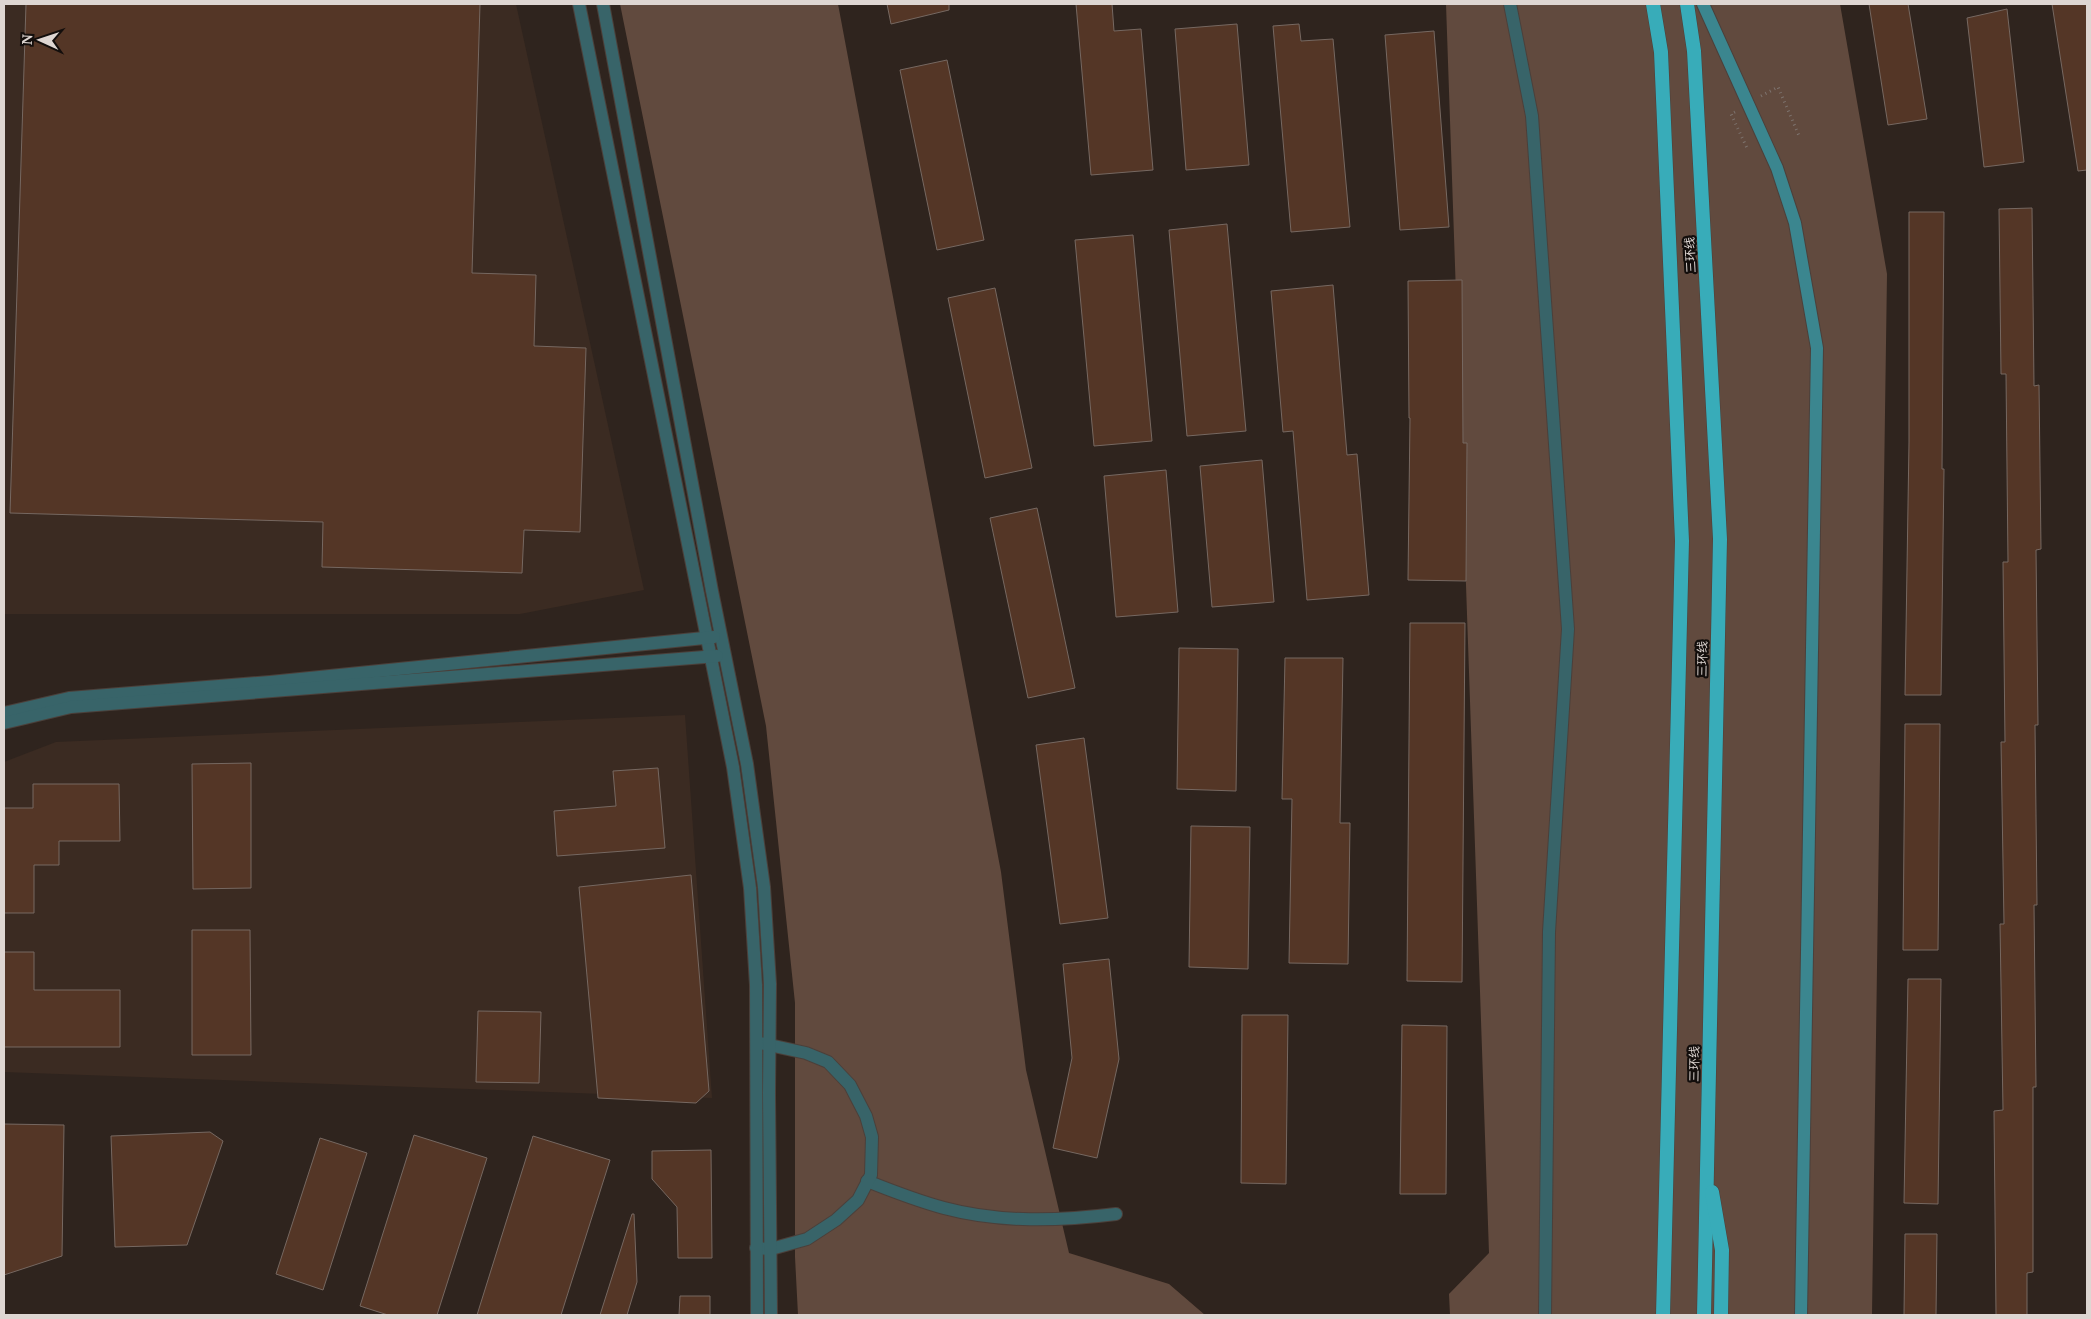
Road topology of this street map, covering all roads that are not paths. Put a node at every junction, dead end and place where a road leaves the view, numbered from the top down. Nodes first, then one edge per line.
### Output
1 (579, 4) edge
2 (604, 4) edge
3 (1510, 4) edge
4 (1649, 4) edge
5 (1653, 4) edge
6 (1689, 4) edge
7 (1703, 4) edge
8 (1661, 52) junction
9 (721, 636) junction
10 (707, 638) junction
11 (725, 654) junction
12 (711, 657) junction
13 (4, 713) edge
14 (4, 723) edge
15 (756, 1042) junction
16 (770, 1044) junction
17 (1706, 1160) junction
18 (867, 1181) junction
19 (1116, 1214) dead end
20 (756, 1248) junction
21 (771, 1249) junction
22 (757, 1315) edge
23 (771, 1315) edge
24 (1545, 1315) edge
25 (1663, 1315) edge
26 (1704, 1315) edge
27 (1721, 1315) edge
28 (1801, 1315) edge

1 - 10 street
2 - 9 street
3 - 24 street
4 - 8 highway
5 - 8 highway, 三环线
6 - 17 highway, 三环线
7 - 28 main road
8 - 25 highway, 三环线
9 - 10 street
9 - 11 street
10 - 12 street
10 - 13 street
11 - 12 street
11 - 16 street
12 - 14 street
12 - 15 street
15 - 16 street
15 - 20 street
16 - 18 street
16 - 21 street
17 - 26 highway, 三环线
17 - 27 highway
18 - 19 street
18 - 21 street
20 - 21 street
20 - 22 street
21 - 23 street

